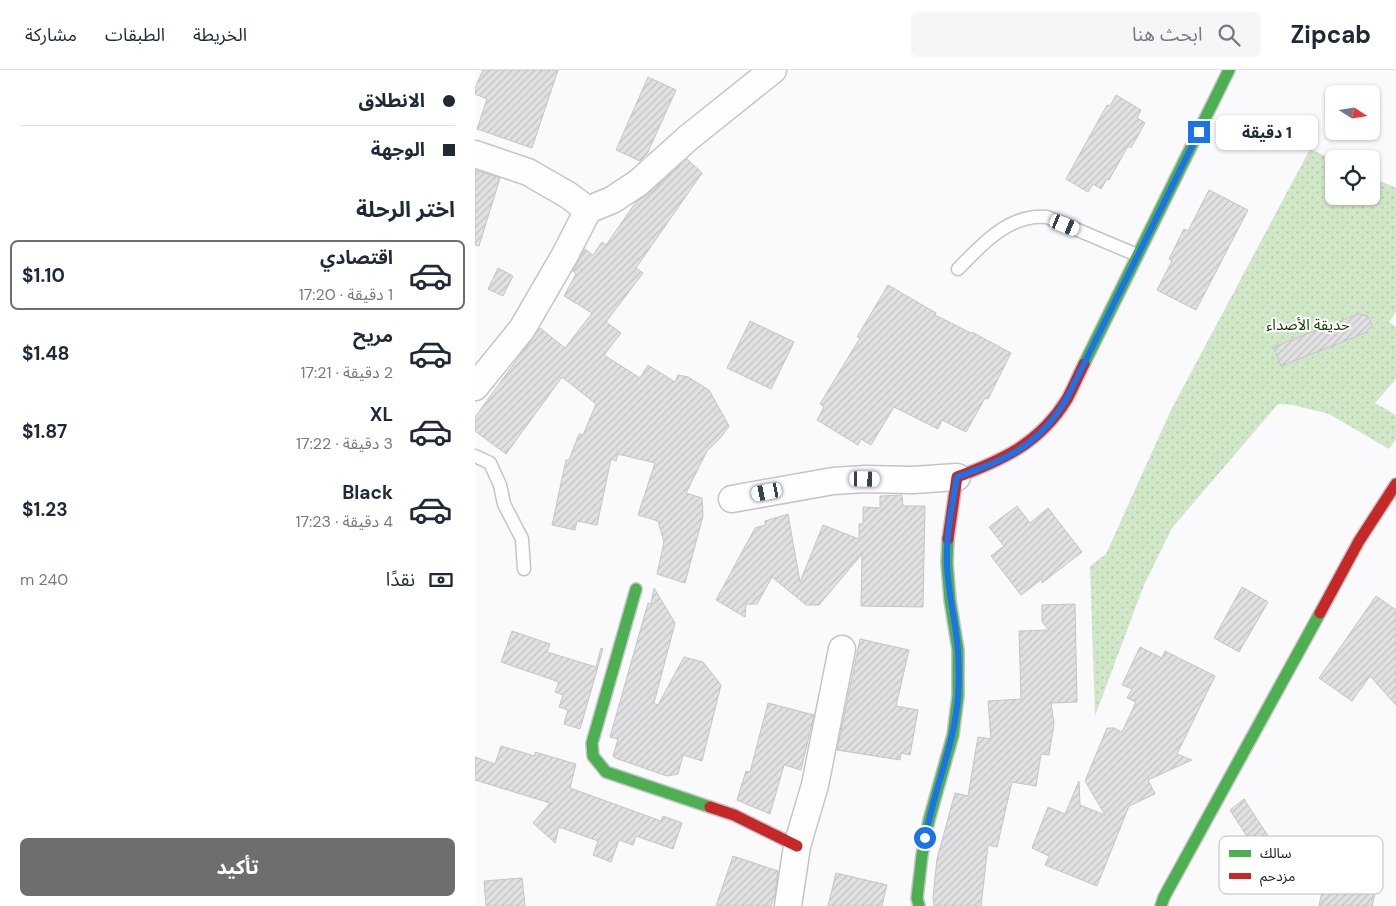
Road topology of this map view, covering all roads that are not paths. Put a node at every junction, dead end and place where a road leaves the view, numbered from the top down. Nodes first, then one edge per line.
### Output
1 (773, 70) edge
2 (1229, 70) edge
3 (475, 154) edge
4 (587, 210) junction
5 (1137, 255) junction
6 (958, 269) dead end
7 (475, 387) edge
8 (475, 456) edge
9 (957, 477) junction
10 (1396, 484) edge
11 (732, 499) dead end
12 (524, 569) dead end
13 (636, 589) dead end
14 (842, 649) dead end
15 (797, 846) junction
16 (1165, 903) edge
17 (788, 906) edge
18 (919, 906) edge

1 - 4 street
2 - 5 street
3 - 4 street
4 - 7 street
5 - 6 lane
5 - 9 street
8 - 12 lane
9 - 11 street
9 - 18 street
10 - 16 street
13 - 15 street
14 - 15 street
15 - 17 street

